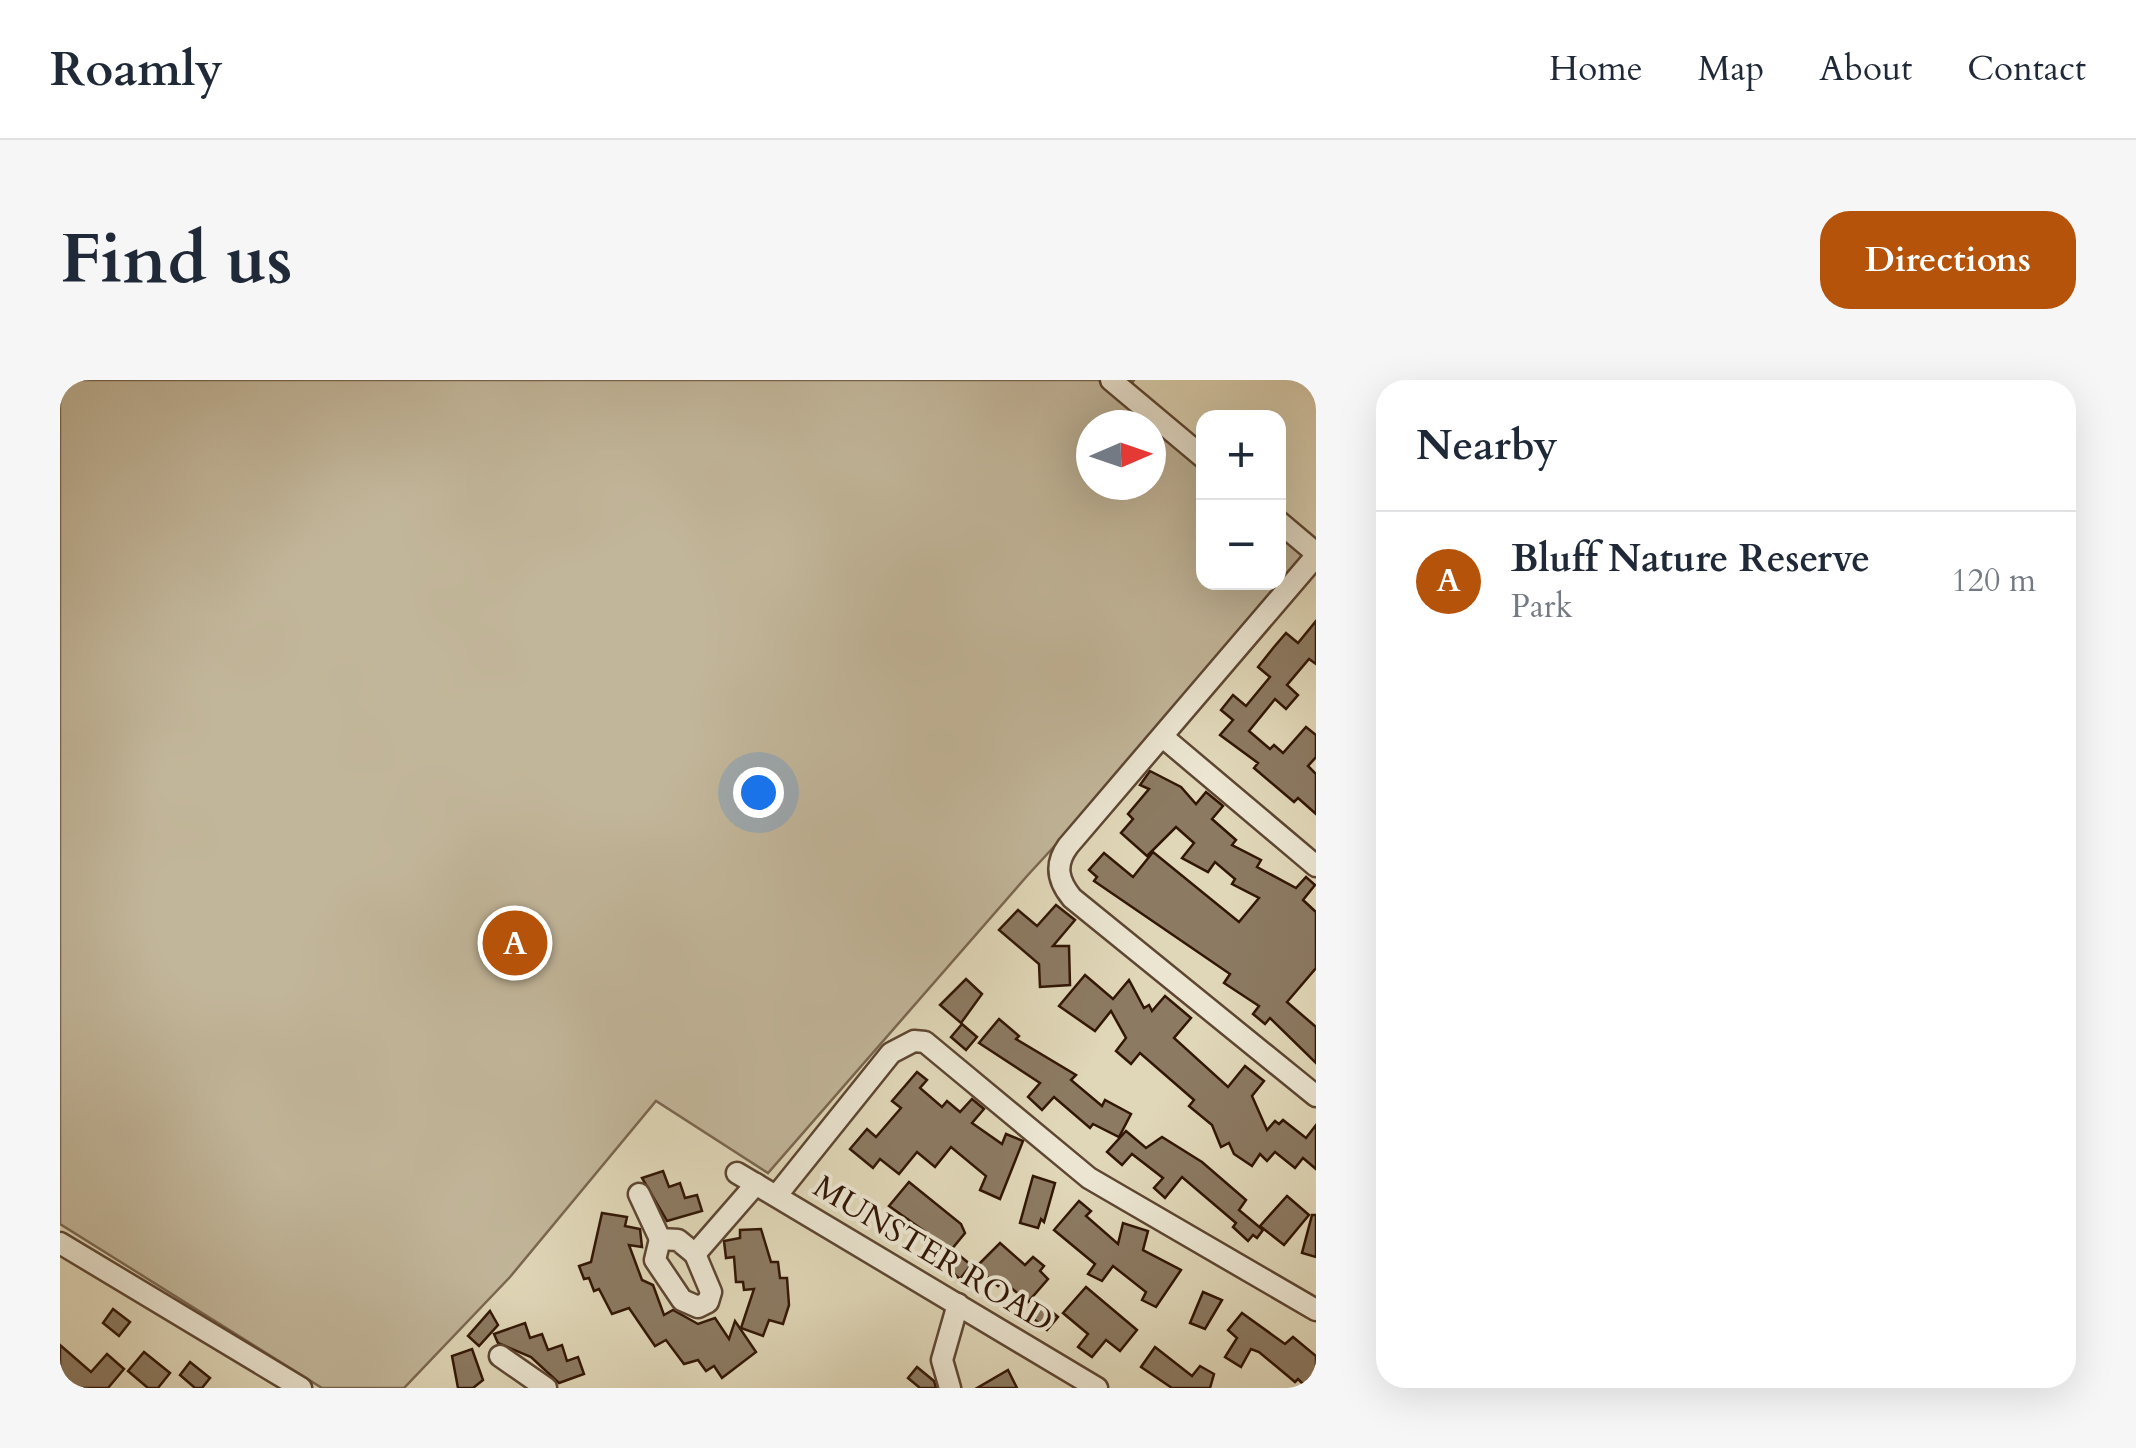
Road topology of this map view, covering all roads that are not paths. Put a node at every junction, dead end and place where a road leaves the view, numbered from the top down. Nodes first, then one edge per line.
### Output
1 (1112, 380) edge
2 (1196, 451) edge
3 (1286, 528) edge
4 (1316, 554) edge
5 (1163, 737) junction
6 (1316, 866) edge
7 (1316, 1096) edge
8 (737, 1173) dead end
9 (756, 1184) junction
10 (639, 1194) dead end
11 (777, 1195) junction
12 (660, 1239) junction
13 (60, 1243) edge
14 (694, 1254) junction
15 (958, 1304) junction
16 (1316, 1310) edge
17 (500, 1356) dead end
18 (300, 1388) edge
19 (546, 1388) edge
20 (950, 1388) edge
21 (1096, 1388) edge

1 - 2 street
3 - 4 street
4 - 5 street
5 - 6 street
5 - 7 street
8 - 9 street, MUNSTER ROAD
9 - 11 street, MUNSTER ROAD
9 - 14 street
10 - 12 street
11 - 15 street, MUNSTER ROAD
11 - 16 street
12 - 14 street
12 - 14 street
13 - 18 street
15 - 20 street
15 - 21 street, MUNSTER ROAD
17 - 19 street

